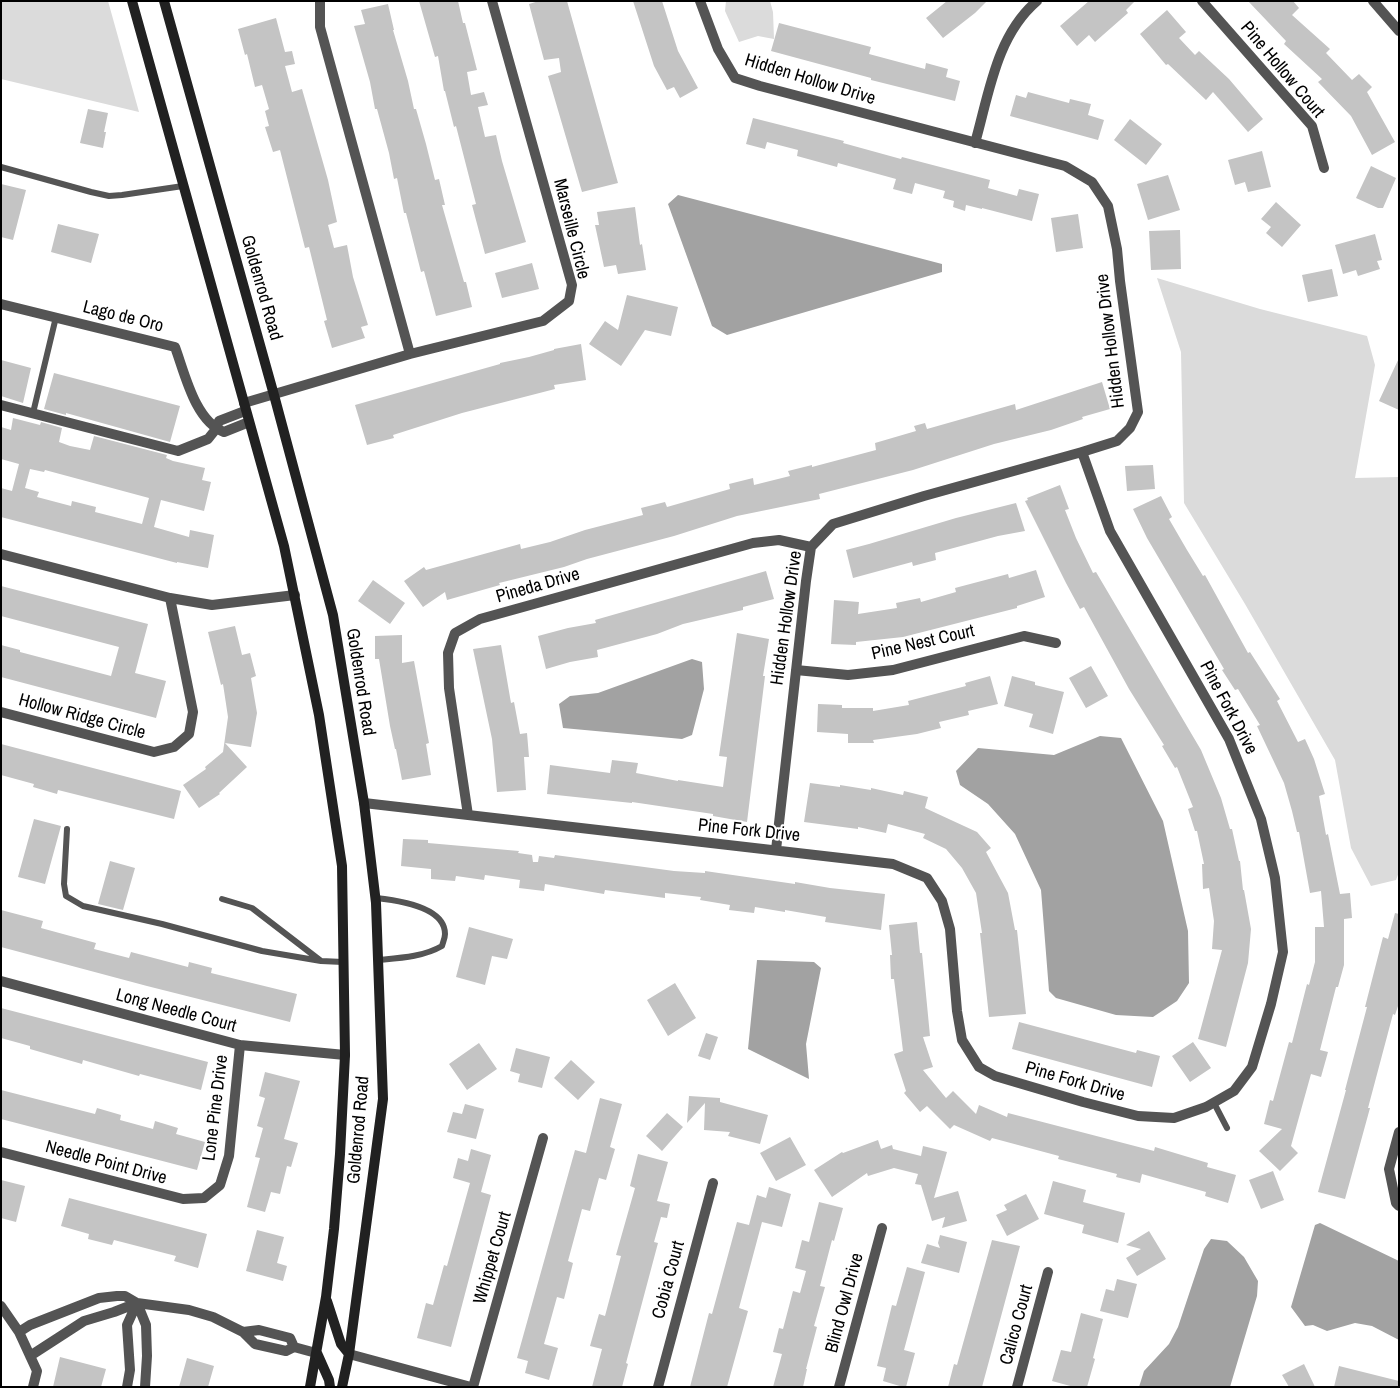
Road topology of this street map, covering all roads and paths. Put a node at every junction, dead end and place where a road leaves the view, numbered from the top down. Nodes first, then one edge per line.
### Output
1 (132, 1) edge
2 (164, 1) edge
3 (320, 1) edge
4 (492, 1) edge
5 (700, 1) edge
6 (1037, 1) edge
7 (1202, 1) edge
8 (1373, 1) edge
9 (1399, 31) edge
10 (975, 143) junction
11 (1, 167) edge
12 (1324, 168) dead end
13 (183, 186) junction
14 (1, 304) edge
15 (56, 318) junction
16 (410, 354) junction
17 (274, 394) junction
18 (1, 404) edge
19 (245, 407) junction
20 (33, 413) junction
21 (249, 422) junction
22 (216, 429) junction
23 (1082, 452) junction
24 (812, 547) junction
25 (1, 554) edge
26 (295, 595) junction
27 (170, 598) junction
28 (1056, 643) dead end
29 (796, 670) junction
30 (1, 712) edge
31 (364, 803) junction
32 (468, 816) junction
33 (67, 828) dead end
34 (776, 850) junction
35 (376, 898) junction
36 (222, 899) dead end
37 (378, 960) junction
38 (321, 961) junction
39 (343, 962) junction
40 (1, 981) edge
41 (240, 1045) junction
42 (345, 1054) junction
43 (1214, 1103) junction
44 (1227, 1128) dead end
45 (1399, 1132) edge
46 (543, 1138) dead end
47 (1, 1152) edge
48 (712, 1183) dead end
49 (204, 1198) joint
50 (1399, 1206) edge
51 (882, 1228) dead end
52 (1048, 1272) dead end
53 (326, 1297) junction
54 (137, 1303) junction
55 (1, 1306) edge
56 (19, 1332) junction
57 (316, 1353) junction
58 (349, 1354) junction
59 (30, 1356) junction
60 (129, 1360) junction
61 (147, 1360) junction
62 (32, 1387) edge
63 (127, 1387) edge
64 (145, 1387) edge
65 (310, 1387) edge
66 (330, 1387) edge
67 (342, 1387) edge
68 (472, 1387) edge
69 (658, 1387) edge
70 (838, 1387) edge
71 (1017, 1387) edge

1 - 13 main road, Goldenrod Road
2 - 17 main road, Goldenrod Road
3 - 16 street
4 - 16 street, Marseille Circle
5 - 10 street, Hidden Hollow Drive
6 - 10 street
7 - 12 street, Pine Hollow Court
8 - 9 street
10 - 23 street, Hidden Hollow Drive
11 - 13 lane
13 - 19 main road, Goldenrod Road
14 - 15 street, Lago de Oro
15 - 20 lane
15 - 22 street, Lago de Oro
16 - 17 street, Marseille Circle
17 - 19 street, Marseille Circle
17 - 31 main road, Goldenrod Road
18 - 20 street
19 - 21 main road, Goldenrod Road
19 - 22 street
20 - 22 street
21 - 22 street
21 - 26 main road, Goldenrod Road
23 - 24 street, Hidden Hollow Drive
23 - 43 street, Pine Fork Drive
24 - 29 street, Hidden Hollow Drive
24 - 32 street, Pineda Drive
25 - 27 street
26 - 27 street
26 - 39 main road, Goldenrod Road
27 - 30 street, Hollow Ridge Circle
28 - 29 street, Pine Nest Court
29 - 34 street, Hidden Hollow Drive
31 - 32 street, Pine Fork Drive
31 - 35 main road, Goldenrod Road
32 - 34 street, Pine Fork Drive
33 - 38 lane
34 - 43 street, Pine Fork Drive
35 - 37 main road, Goldenrod Road
35 - 37 lane
36 - 38 lane
37 - 58 main road, Goldenrod Road
38 - 39 lane
39 - 42 main road, Goldenrod Road
40 - 41 street, Long Needle Court
41 - 42 street, Long Needle Court
41 - 49 street, Lone Pine Drive
42 - 53 main road, Goldenrod Road
43 - 44 lane
45 - 50 street
46 - 68 street, Whippet Court
47 - 49 street, Needle Point Drive
48 - 69 street, Cobia Court
51 - 70 street, Blind Owl Drive
52 - 71 street, Calico Court
53 - 57 main road, Goldenrod Road
53 - 58 main road
54 - 56 street
54 - 57 street
54 - 59 street
54 - 60 street
54 - 61 street
55 - 56 street
56 - 59 street
57 - 65 main road, Goldenrod Road
57 - 66 main road
58 - 67 main road, Goldenrod Road
58 - 68 street
59 - 62 street
60 - 61 street
60 - 63 street
61 - 64 street

